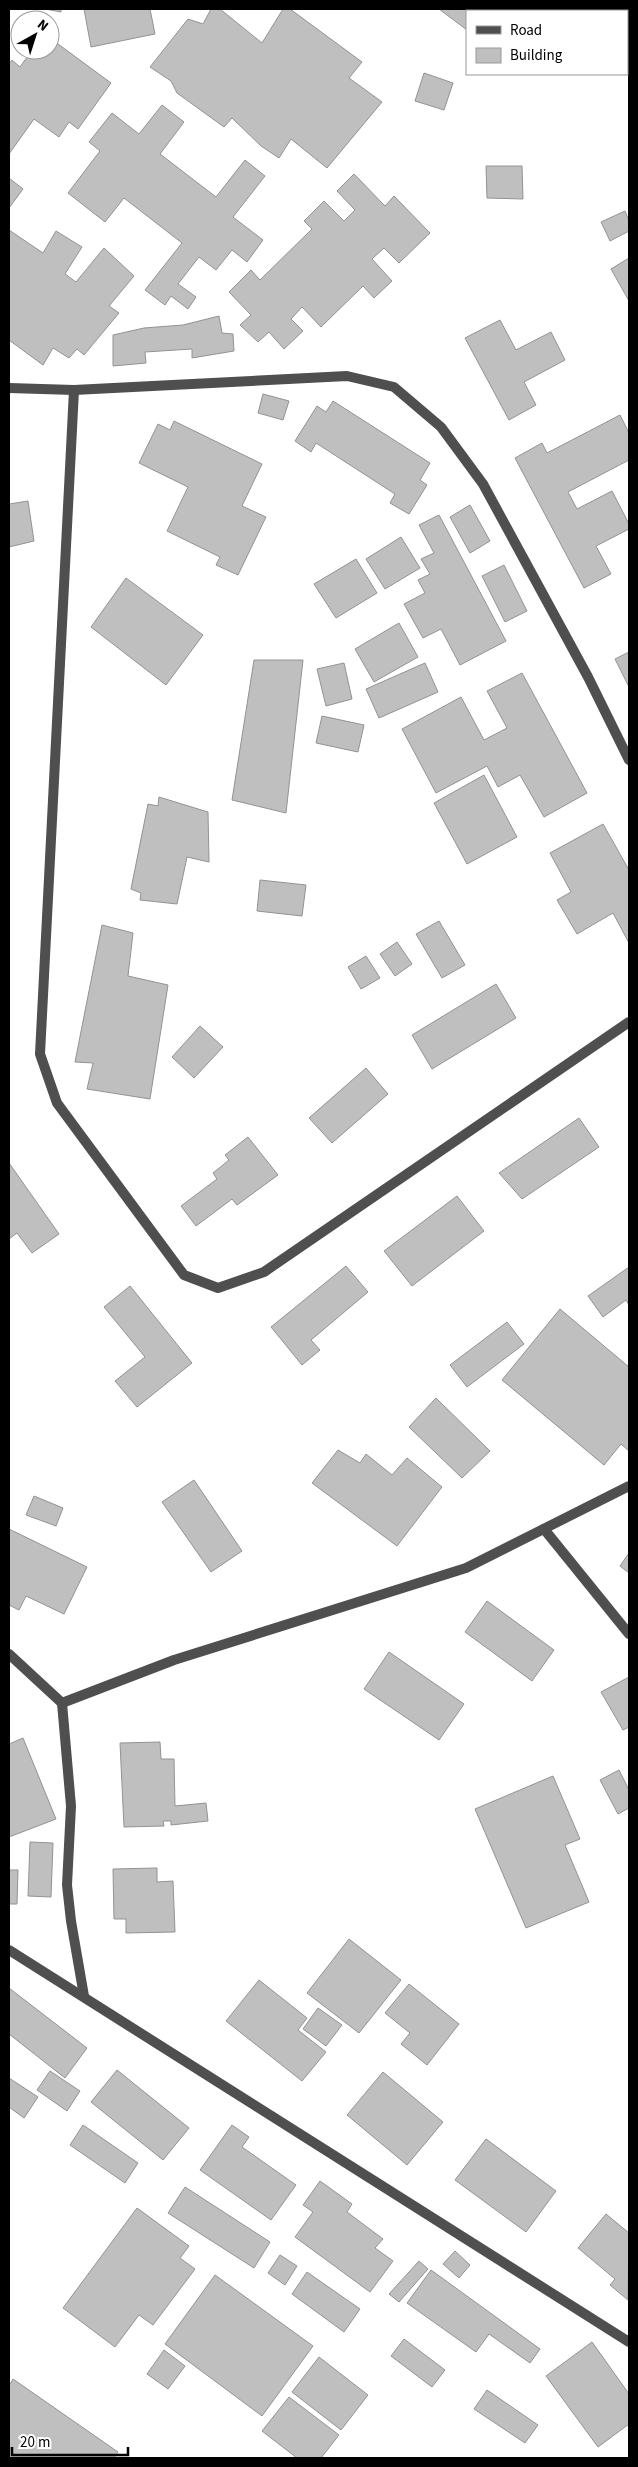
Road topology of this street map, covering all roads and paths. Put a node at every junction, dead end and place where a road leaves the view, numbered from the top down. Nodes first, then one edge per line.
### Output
1 (11, 386) edge
2 (74, 390) junction
3 (629, 760) edge
4 (629, 1022) edge
5 (629, 1486) edge
6 (544, 1529) junction
7 (629, 1634) edge
8 (9, 1654) edge
9 (62, 1703) junction
10 (9, 1950) edge
11 (84, 1996) junction
12 (629, 2342) edge

1 - 2 street
2 - 3 street
2 - 4 street
5 - 6 street
6 - 7 street
6 - 9 street
8 - 9 street
9 - 11 street
10 - 11 street
11 - 12 street

